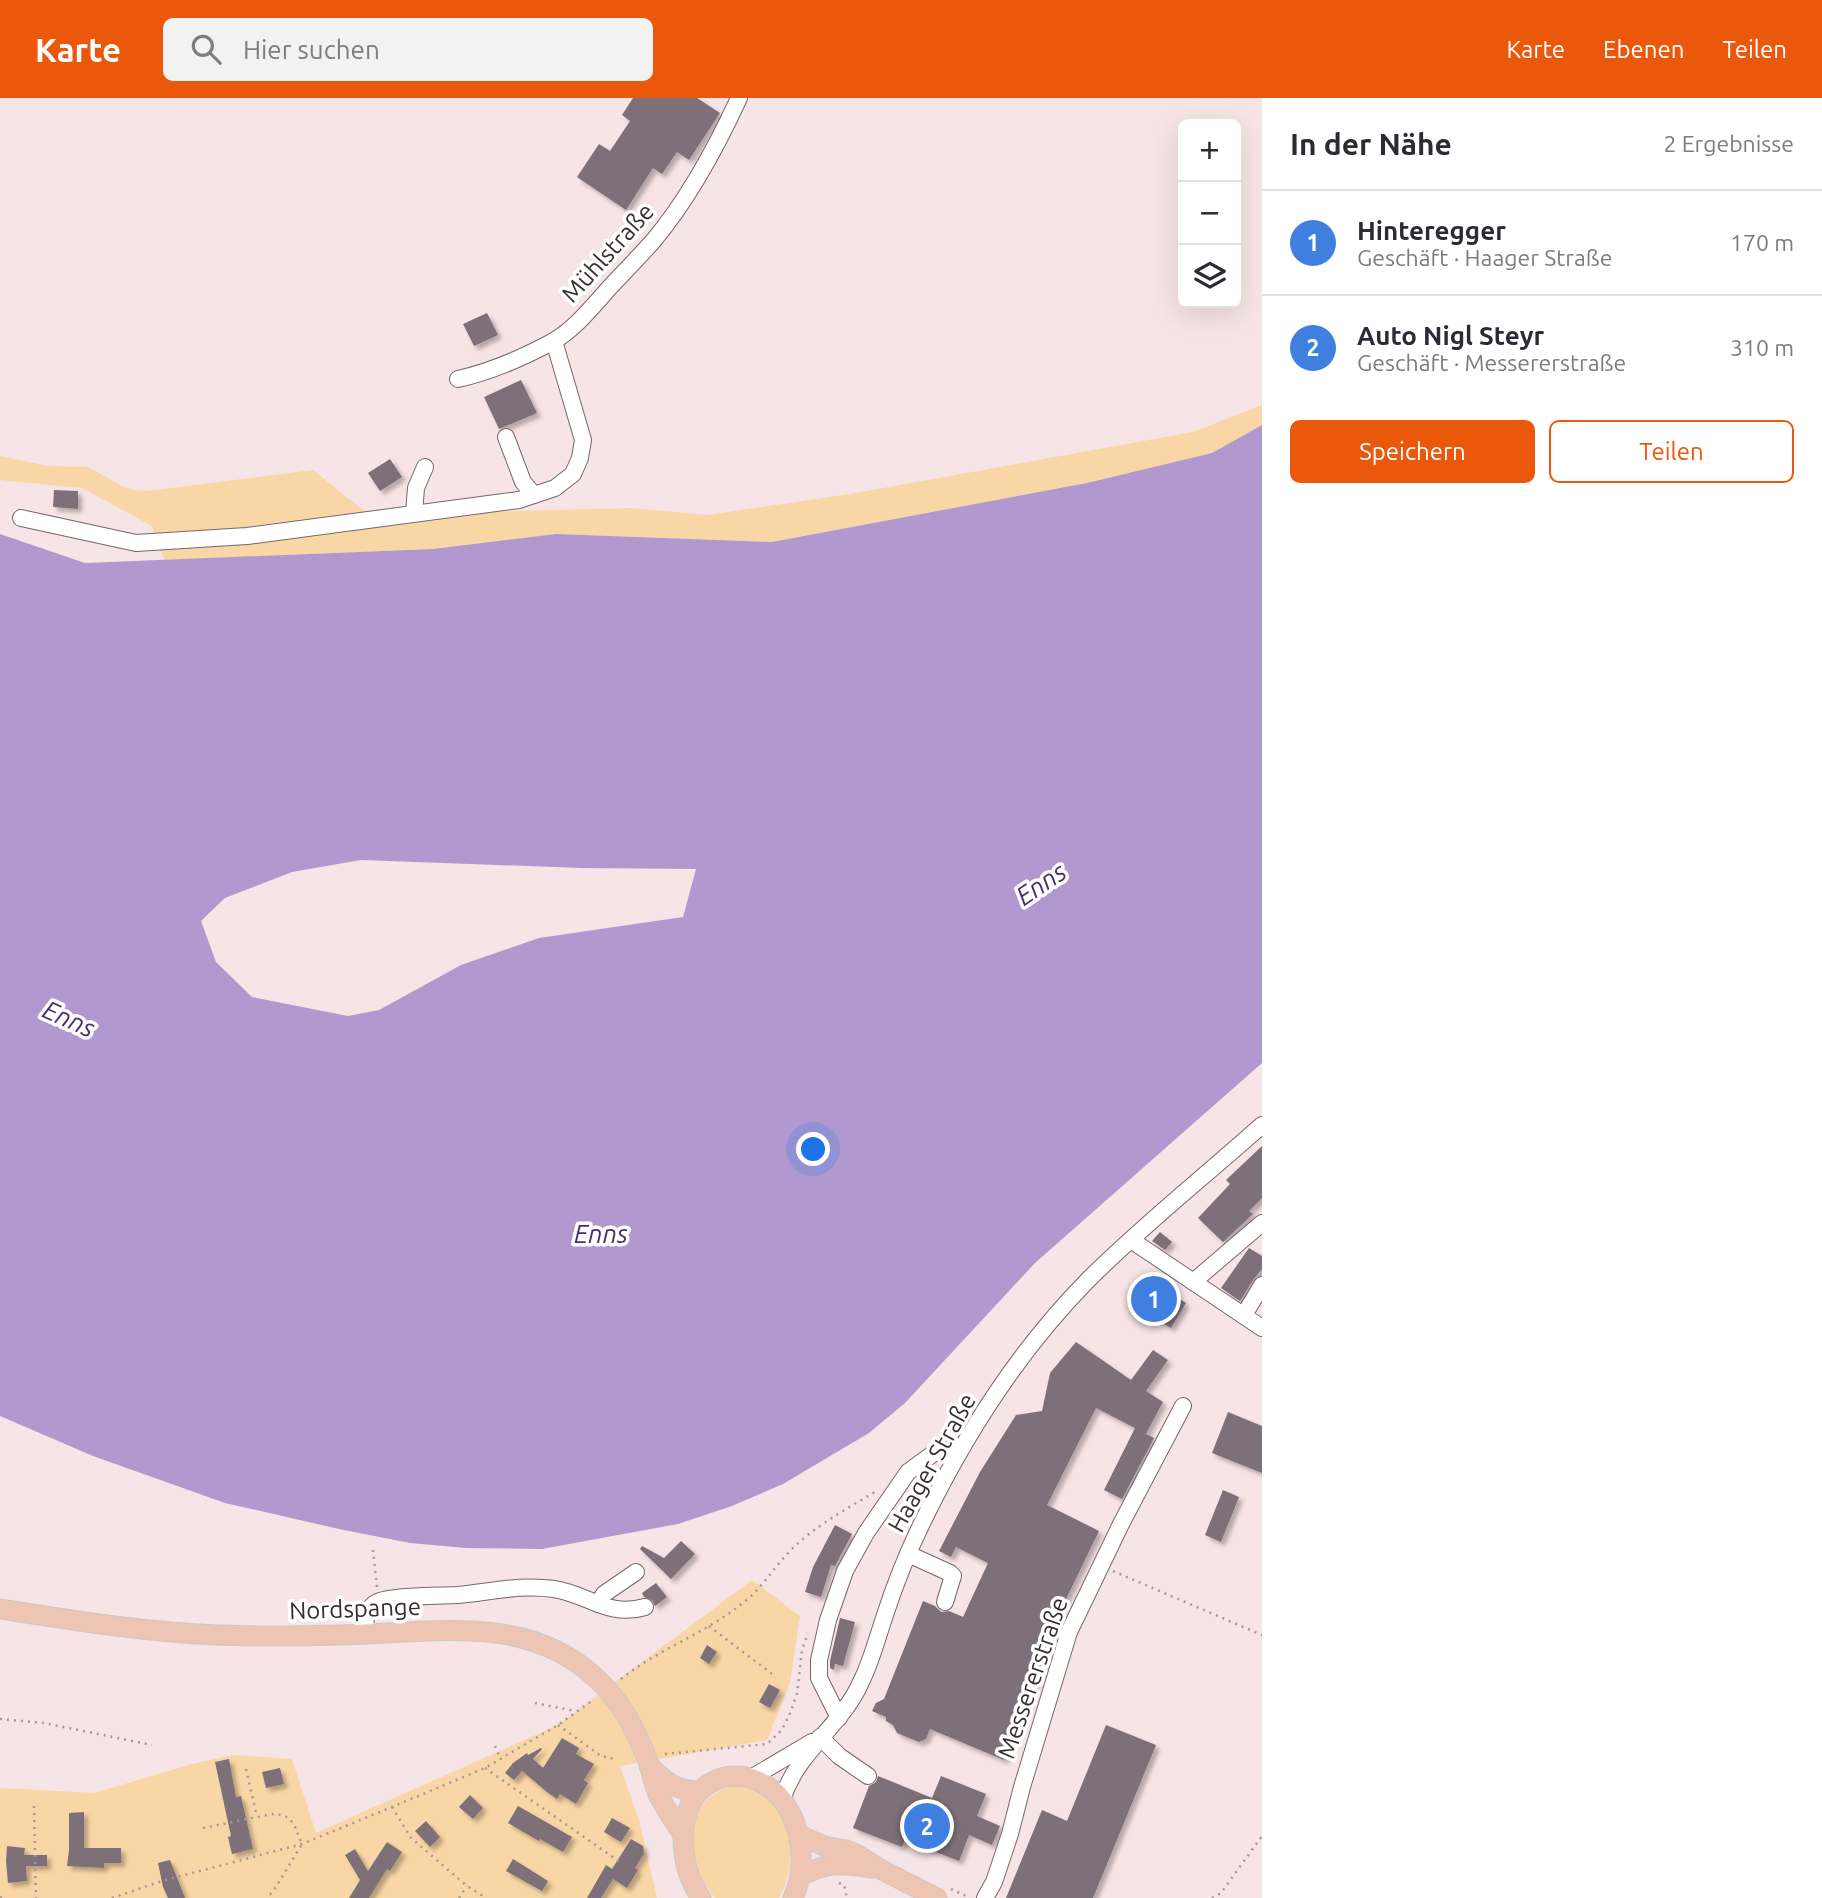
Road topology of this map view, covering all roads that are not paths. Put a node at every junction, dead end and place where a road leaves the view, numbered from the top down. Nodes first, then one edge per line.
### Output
1 (739, 98) edge
2 (554, 341) junction
3 (458, 379) dead end
4 (506, 437) dead end
5 (425, 467) dead end
6 (534, 495) junction
7 (414, 513) junction
8 (21, 518) dead end
9 (1262, 1125) edge
10 (1262, 1223) edge
11 (1131, 1240) junction
12 (1193, 1282) junction
13 (1262, 1285) edge
14 (1244, 1315) junction
15 (1262, 1328) edge
16 (1183, 1406) dead end
17 (962, 1446) junction
18 (908, 1554) junction
19 (636, 1572) dead end
20 (945, 1602) dead end
21 (598, 1604) junction
22 (645, 1607) dead end
23 (0, 1609) edge
24 (365, 1634) junction
25 (839, 1718) junction
26 (820, 1737) junction
27 (649, 1766) junction
28 (869, 1776) dead end
29 (751, 1778) junction
30 (698, 1791) junction
31 (782, 1800) junction
32 (683, 1835) junction
33 (799, 1835) junction
34 (880, 1869) junction
35 (800, 1876) junction
36 (701, 1898) edge
37 (793, 1898) edge
38 (937, 1898) edge
39 (985, 1898) edge

1 - 2 street, Mühlstraße
2 - 3 street, Mühlstraße
2 - 6 street
4 - 6 street
5 - 7 street
6 - 7 street
7 - 8 street
9 - 11 street, Haager Straße
10 - 12 street
11 - 12 street
11 - 17 street, Haager Straße
12 - 14 street
13 - 14 street
14 - 15 street
16 - 39 street, Messererstraße
17 - 18 street, Haager Straße
17 - 25 street
18 - 20 street
18 - 25 street, Haager Straße
19 - 21 street
21 - 22 street
21 - 24 street
23 - 24 main road, Nordspange
24 - 27 main road, Nordspange
25 - 26 street, Haager Straße
26 - 28 street
26 - 29 street, Haager Straße
26 - 31 street, Haager Straße
27 - 30 main road
27 - 32 main road, Nordspange
29 - 30 main road
29 - 31 main road
30 - 32 main road
31 - 33 main road
32 - 36 main road
33 - 34 main road
33 - 35 main road
34 - 35 main road
34 - 38 main road
35 - 37 main road

